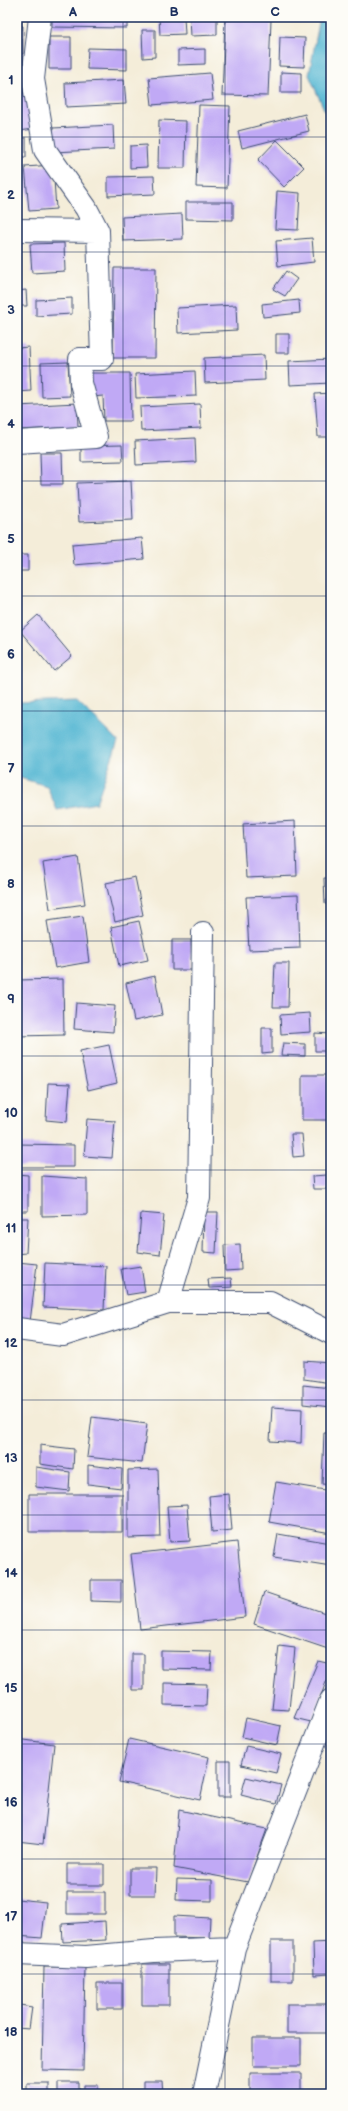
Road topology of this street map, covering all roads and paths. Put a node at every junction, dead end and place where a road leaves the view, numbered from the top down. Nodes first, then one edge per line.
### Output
1 (40, 17) edge
2 (17, 230) edge
3 (98, 231) junction
4 (17, 442) edge
5 (203, 933) dead end
6 (168, 1302) junction
7 (17, 1330) edge
8 (331, 1333) edge
9 (331, 1700) edge
10 (234, 1948) junction
11 (17, 1954) edge
12 (204, 2094) edge

1 - 3 street
2 - 3 street
3 - 4 street
5 - 6 street
6 - 7 street
6 - 8 street
9 - 10 street
10 - 11 street
10 - 12 street

